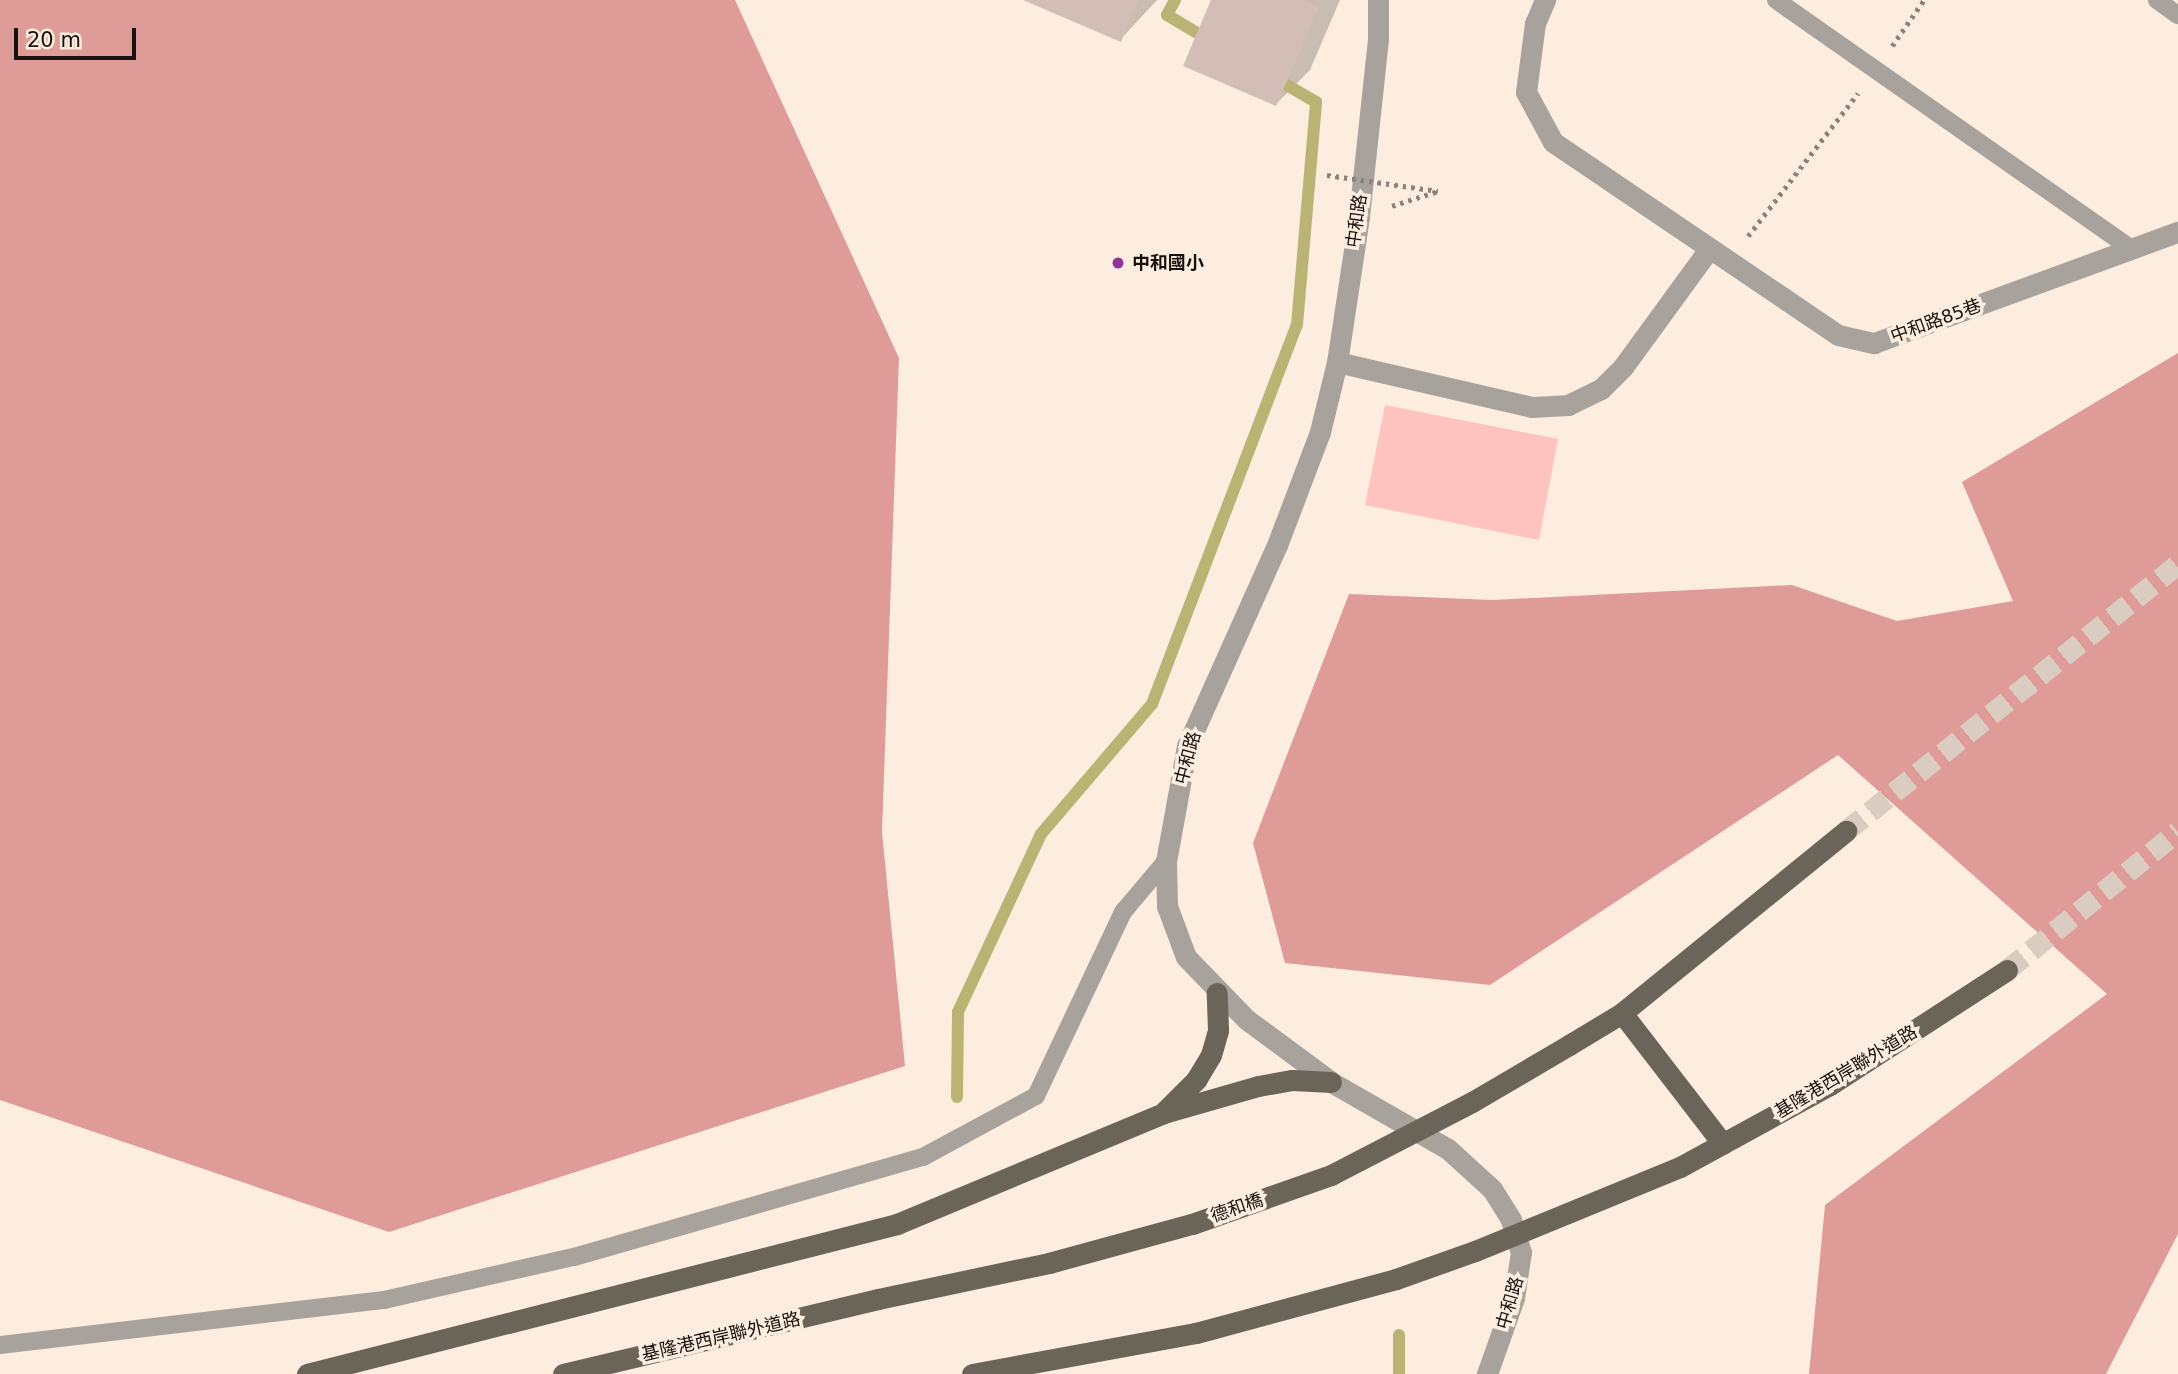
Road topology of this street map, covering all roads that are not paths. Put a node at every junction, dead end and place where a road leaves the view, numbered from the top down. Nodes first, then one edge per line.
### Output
1 (1378, 0) edge
2 (1545, 0) edge
3 (1776, 0) edge
4 (2157, 0) edge
5 (2178, 15) edge
6 (2178, 232) edge
7 (1709, 249) junction
8 (2132, 249) junction
9 (1336, 362) junction
10 (1846, 831) tunnel mouth
11 (1166, 862) junction
12 (2007, 970) tunnel mouth
13 (1217, 993) junction
14 (1622, 1013) junction
15 (1331, 1082) junction
16 (1164, 1113) junction
17 (1723, 1144) junction
18 (878, 1299) joint
19 (0, 1345) edge
20 (307, 1374) edge
21 (563, 1374) edge
22 (972, 1374) edge
23 (1487, 1374) edge

1 - 9 street, 中和路
2 - 7 street, 中和路85巷
3 - 8 lane
4 - 5 lane
6 - 8 street, 中和路85巷
7 - 8 street, 中和路85巷
7 - 9 street
9 - 11 street, 中和路
10 - 14 main road
11 - 13 street, 中和路
11 - 19 lane
12 - 17 main road, 基隆港西岸聯外道路
13 - 15 street, 中和路
13 - 16 main road
14 - 17 main road
14 - 18 main road, 德和橋, bridge
15 - 16 main road
15 - 23 street, 中和路
16 - 20 main road
17 - 22 main road, 基隆港西岸聯外道路, bridge
18 - 21 main road, 基隆港西岸聯外道路

